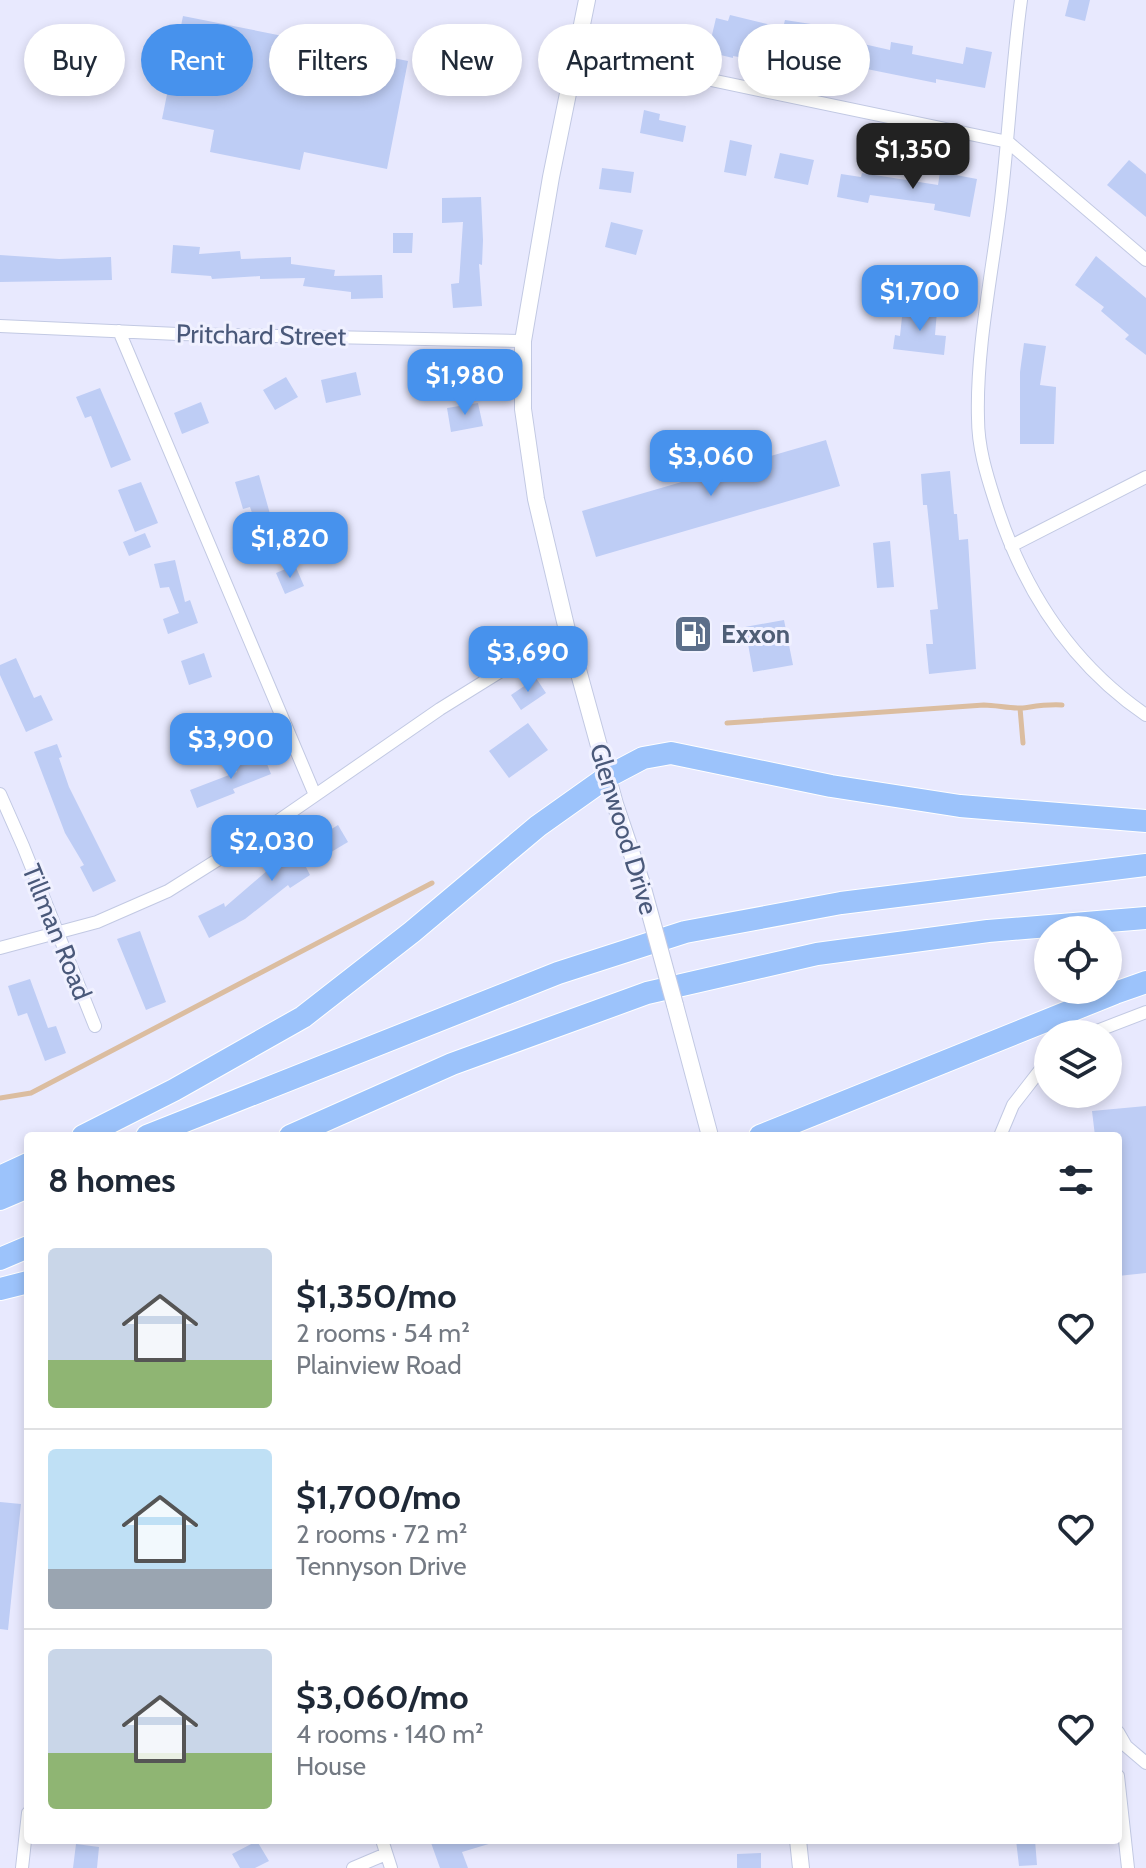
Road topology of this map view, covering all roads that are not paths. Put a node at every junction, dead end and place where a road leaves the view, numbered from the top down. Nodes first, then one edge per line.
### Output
1 (587, 0) edge
2 (1021, 0) edge
3 (583, 24) edge
4 (722, 82) edge
5 (568, 96) edge
6 (1008, 142) junction
7 (1146, 260) edge
8 (0, 326) edge
9 (119, 331) junction
10 (523, 341) junction
11 (1146, 477) edge
12 (1011, 546) junction
13 (567, 630) junction
14 (1146, 715) edge
15 (607, 777) junction
16 (0, 794) edge
17 (315, 795) junction
18 (1146, 821) edge
19 (1146, 865) edge
20 (1146, 918) edge
21 (57, 934) junction
22 (0, 948) edge
23 (1146, 982) edge
24 (1146, 1012) edge
25 (1122, 1021) edge
26 (95, 1026) dead end
27 (1034, 1078) edge
28 (91, 1132) edge
29 (157, 1132) edge
30 (299, 1132) edge
31 (709, 1132) edge
32 (770, 1132) edge
33 (1002, 1132) edge
34 (24, 1166) edge
35 (0, 1177) edge
36 (24, 1189) edge
37 (0, 1199) edge
38 (24, 1249) edge
39 (0, 1259) edge
40 (24, 1283) edge
41 (0, 1289) edge
42 (1122, 1739) edge
43 (1146, 1763) edge
44 (1122, 1813) edge
45 (25, 1844) edge
46 (383, 1844) edge
47 (798, 1844) edge
48 (386, 1854) junction
49 (22, 1868) edge
50 (353, 1868) edge
51 (391, 1868) edge
52 (801, 1868) edge
53 (1128, 1868) edge

1 - 3 street, Glenwood Drive
2 - 6 street
4 - 6 street
5 - 10 street, Glenwood Drive
6 - 7 street
6 - 12 street
8 - 9 street, Pritchard Street
9 - 10 street, Pritchard Street
9 - 17 street
10 - 13 street, Glenwood Drive
11 - 12 street
12 - 14 street
13 - 15 street, Glenwood Drive
13 - 17 street
15 - 18 highway
15 - 28 highway
15 - 31 street, Glenwood Drive, bridge
16 - 21 street, Tillman Road
17 - 21 street
19 - 29 highway
20 - 30 highway
21 - 22 street
21 - 26 street, Tillman Road
23 - 32 highway
24 - 25 street
27 - 33 street
34 - 35 highway
36 - 37 highway
38 - 39 highway
40 - 41 highway
42 - 43 street
44 - 53 street
45 - 49 street
46 - 48 street
47 - 52 street
48 - 50 street
48 - 51 street

